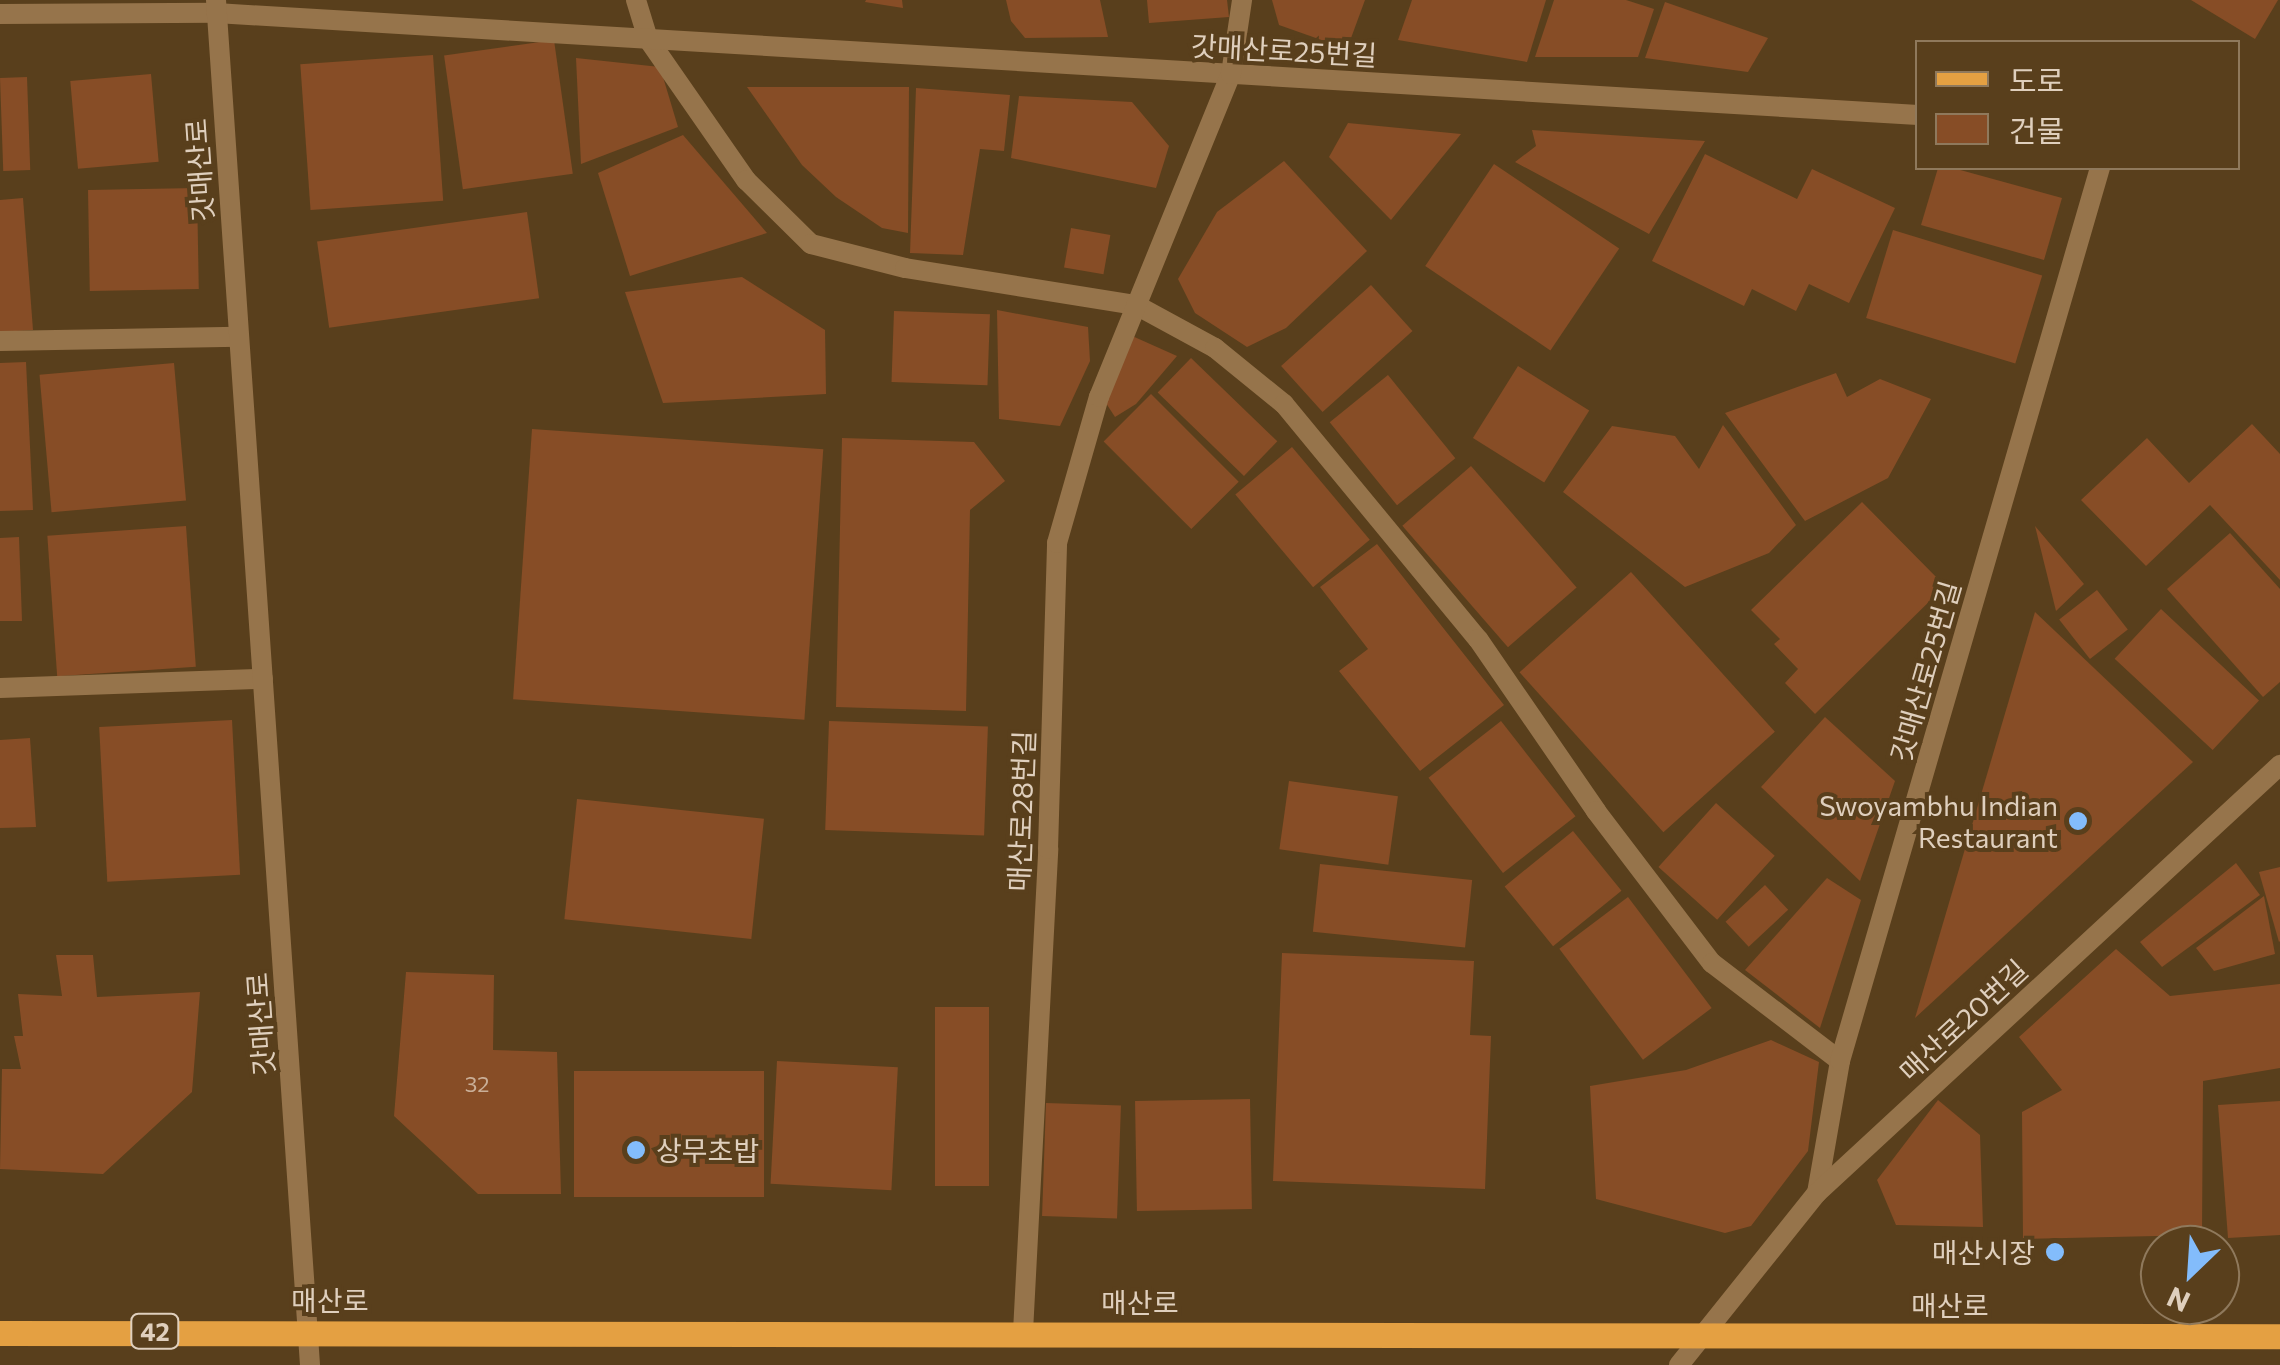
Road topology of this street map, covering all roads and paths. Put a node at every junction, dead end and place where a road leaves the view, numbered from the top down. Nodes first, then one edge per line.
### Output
1 (636, 0) edge
2 (1242, 0) edge
3 (216, 6) edge
4 (0, 14) edge
5 (648, 39) junction
6 (1232, 74) junction
7 (1915, 115) edge
8 (2099, 170) edge
9 (1136, 305) junction
10 (238, 337) junction
11 (0, 341) edge
12 (263, 678) junction
13 (0, 688) edge
14 (2280, 764) edge
15 (1840, 1061) junction
16 (1818, 1193) junction
17 (310, 1330) junction
18 (1024, 1332) junction
19 (0, 1333) edge
20 (1702, 1334) junction
21 (2280, 1336) edge
22 (310, 1365) edge
23 (1679, 1365) edge

1 - 5 street
2 - 6 street, 매산로28번길
3 - 4 street, 갓매산로25번길
3 - 5 street, 갓매산로25번길
3 - 10 street, 갓매산로
5 - 6 street, 갓매산로25번길
5 - 9 street
6 - 7 street, 갓매산로25번길
6 - 9 street, 매산로28번길
8 - 15 street, 갓매산로25번길
9 - 15 street
9 - 18 street, 매산로28번길
10 - 11 street
10 - 12 street, 갓매산로
12 - 13 street
12 - 17 street, 갓매산로
14 - 16 street, 매산로20번길
15 - 16 street, 갓매산로25번길
16 - 20 street, 매산로20번길
17 - 18 main road, 매산로 / 42
17 - 19 main road, 매산로 / 42
17 - 22 street, 갓매산로
18 - 20 main road, 매산로 / 42
20 - 21 main road, 매산로 / 42
20 - 23 street, 매산로20번길

